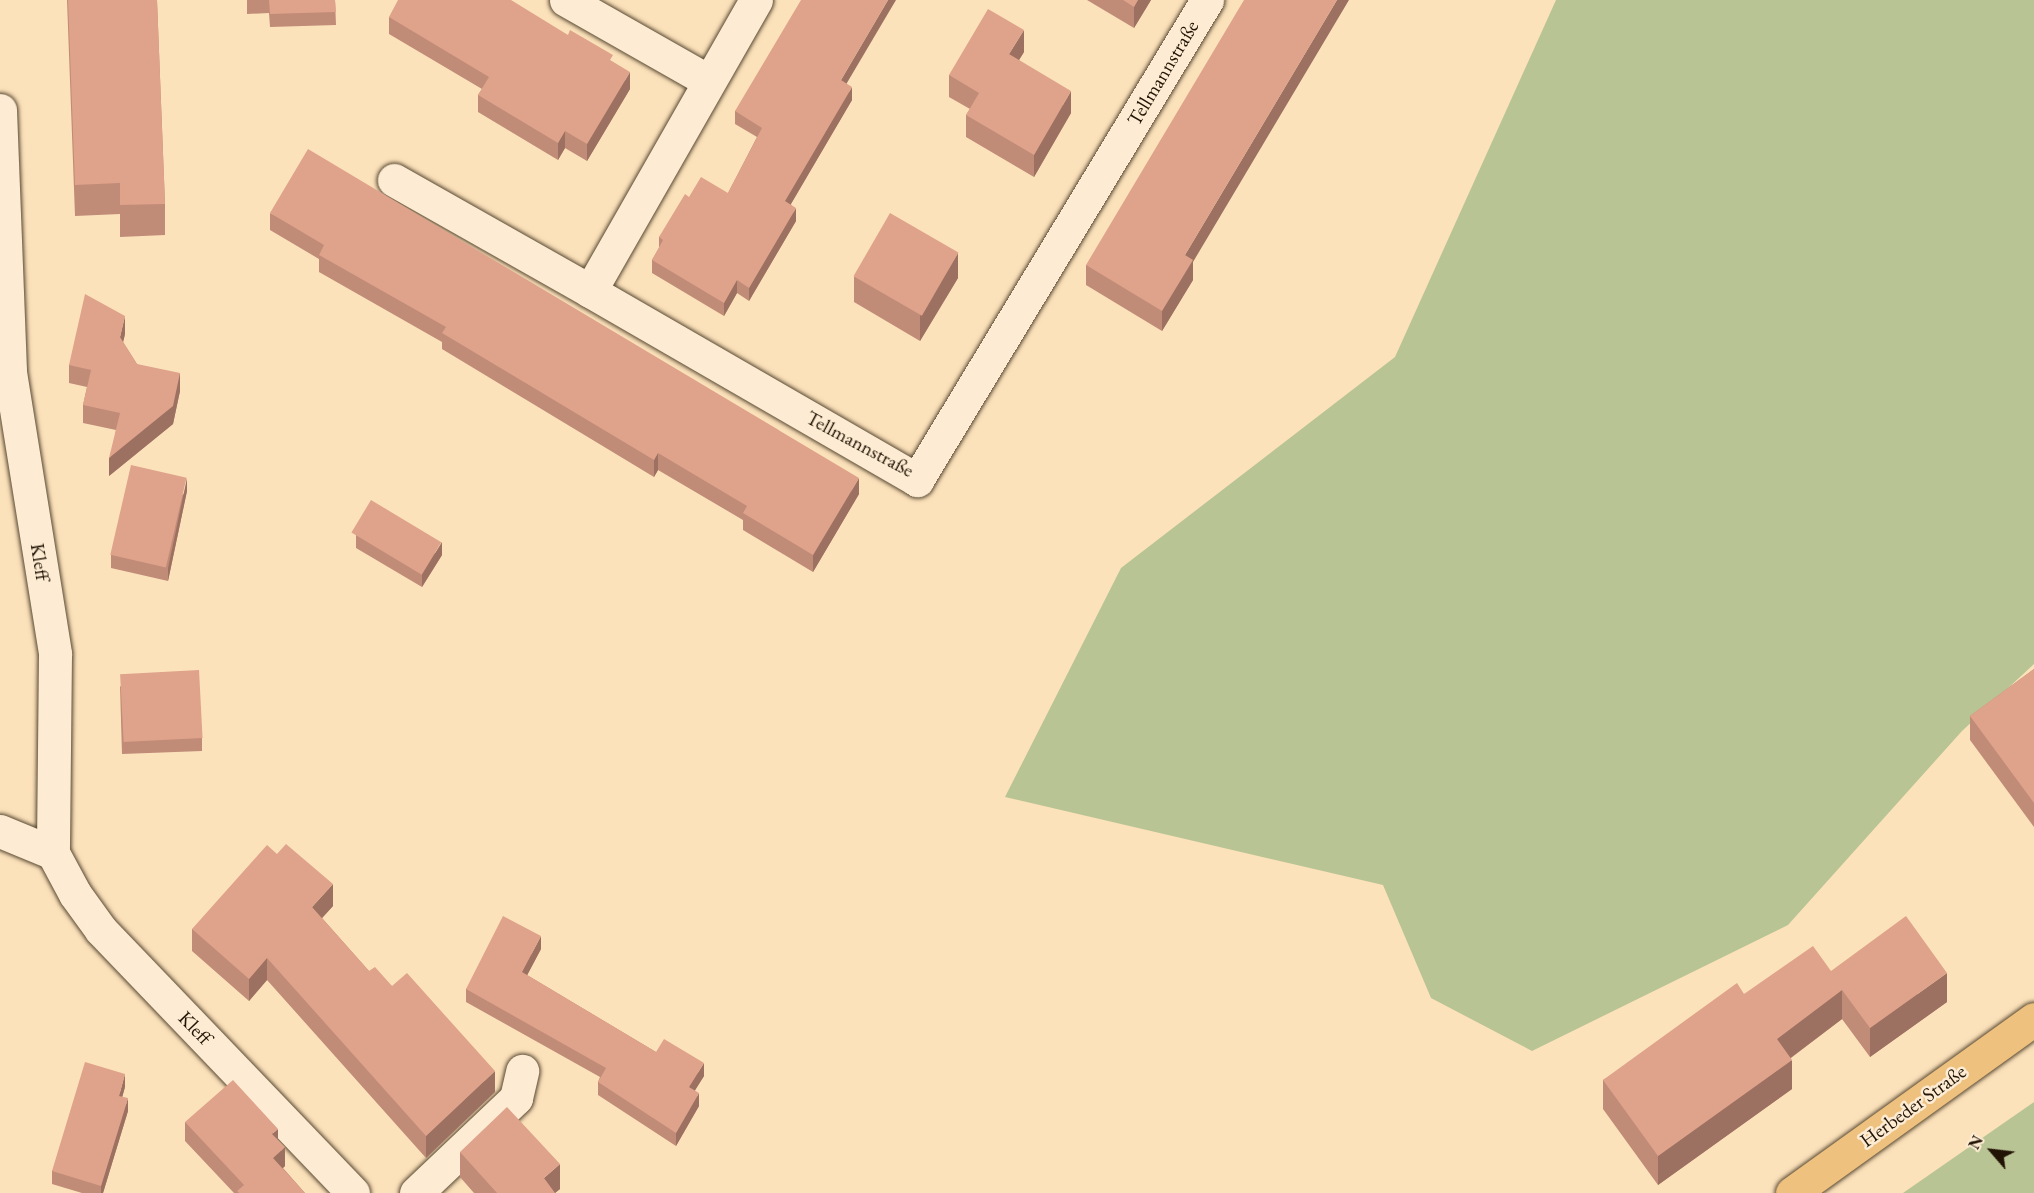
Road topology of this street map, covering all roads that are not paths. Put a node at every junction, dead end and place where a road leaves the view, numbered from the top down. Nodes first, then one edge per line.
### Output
1 (566, 0) edge
2 (756, 0) edge
3 (1207, 0) edge
4 (707, 81) junction
5 (0, 110) edge
6 (394, 180) dead end
7 (3, 272) edge
8 (590, 291) junction
9 (0, 831) edge
10 (53, 853) junction
11 (2034, 1019) edge
12 (522, 1071) dead end
13 (352, 1193) edge
14 (416, 1193) edge
15 (1792, 1193) edge

1 - 4 street
2 - 4 street
3 - 8 street, Tellmannstraße
4 - 8 street
5 - 7 street, Kleff
6 - 8 street
7 - 10 street, Kleff
9 - 10 street
10 - 13 street, Kleff
11 - 15 main road, Herbeder Straße
12 - 14 street

